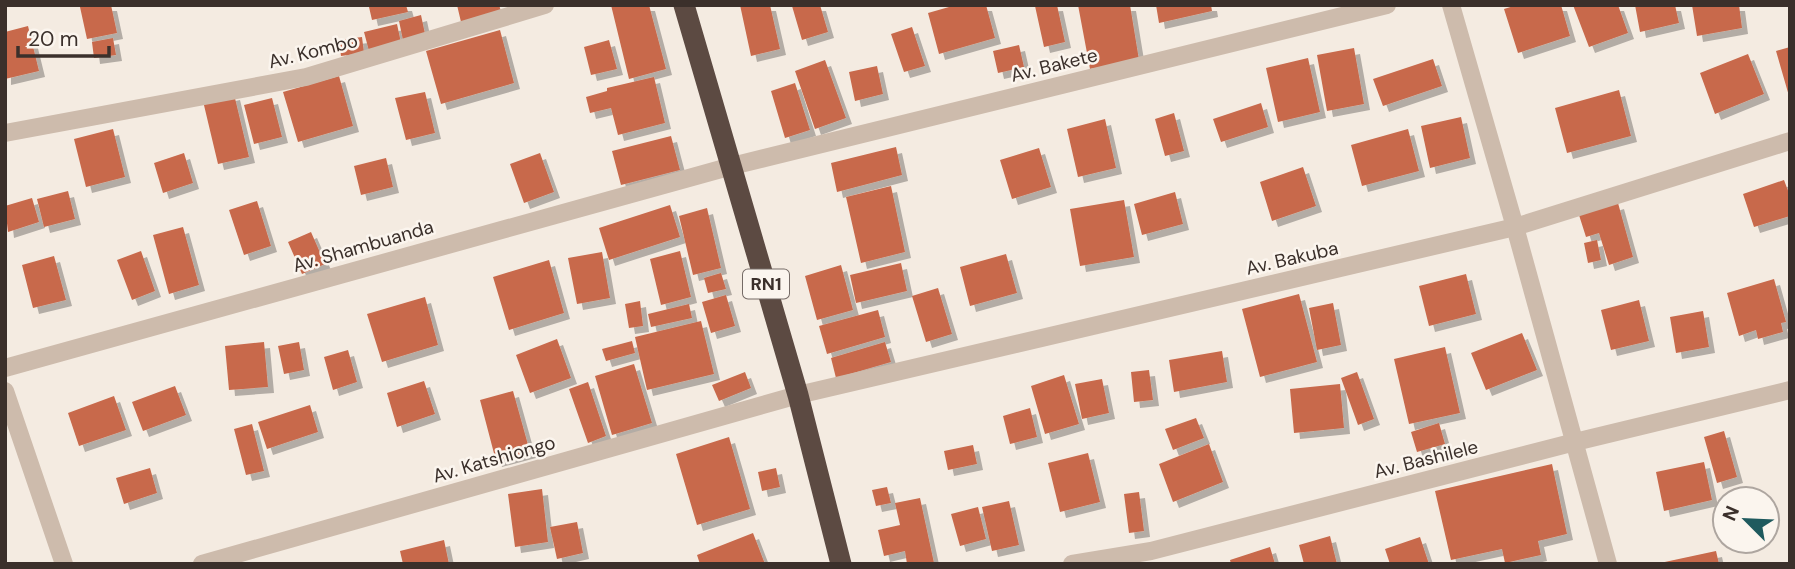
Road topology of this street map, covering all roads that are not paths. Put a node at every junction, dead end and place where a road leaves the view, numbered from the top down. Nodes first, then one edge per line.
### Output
1 (545, 5) edge
2 (684, 5) edge
3 (1387, 5) edge
4 (1451, 5) edge
5 (5, 133) edge
6 (1790, 141) edge
7 (732, 166) junction
8 (1516, 227) junction
9 (5, 368) edge
10 (1790, 390) edge
11 (5, 391) edge
12 (798, 395) junction
13 (1575, 442) junction
14 (64, 564) edge
15 (202, 564) edge
16 (841, 564) edge
17 (1072, 564) edge
18 (1608, 564) edge

1 - 5 street, Av. Kombo
2 - 7 highway, RN1
3 - 7 street, Av. Bakete
4 - 8 street
6 - 8 street, Av. Bakuba
7 - 9 street, Av. Shambuanda
7 - 12 highway, RN1
8 - 12 street, Av. Bakuba
8 - 13 street
10 - 13 street, Av. Bashilele
11 - 14 street
12 - 15 street, Av. Katshiongo
12 - 16 highway, RN1
13 - 17 street, Av. Bashilele
13 - 18 street

